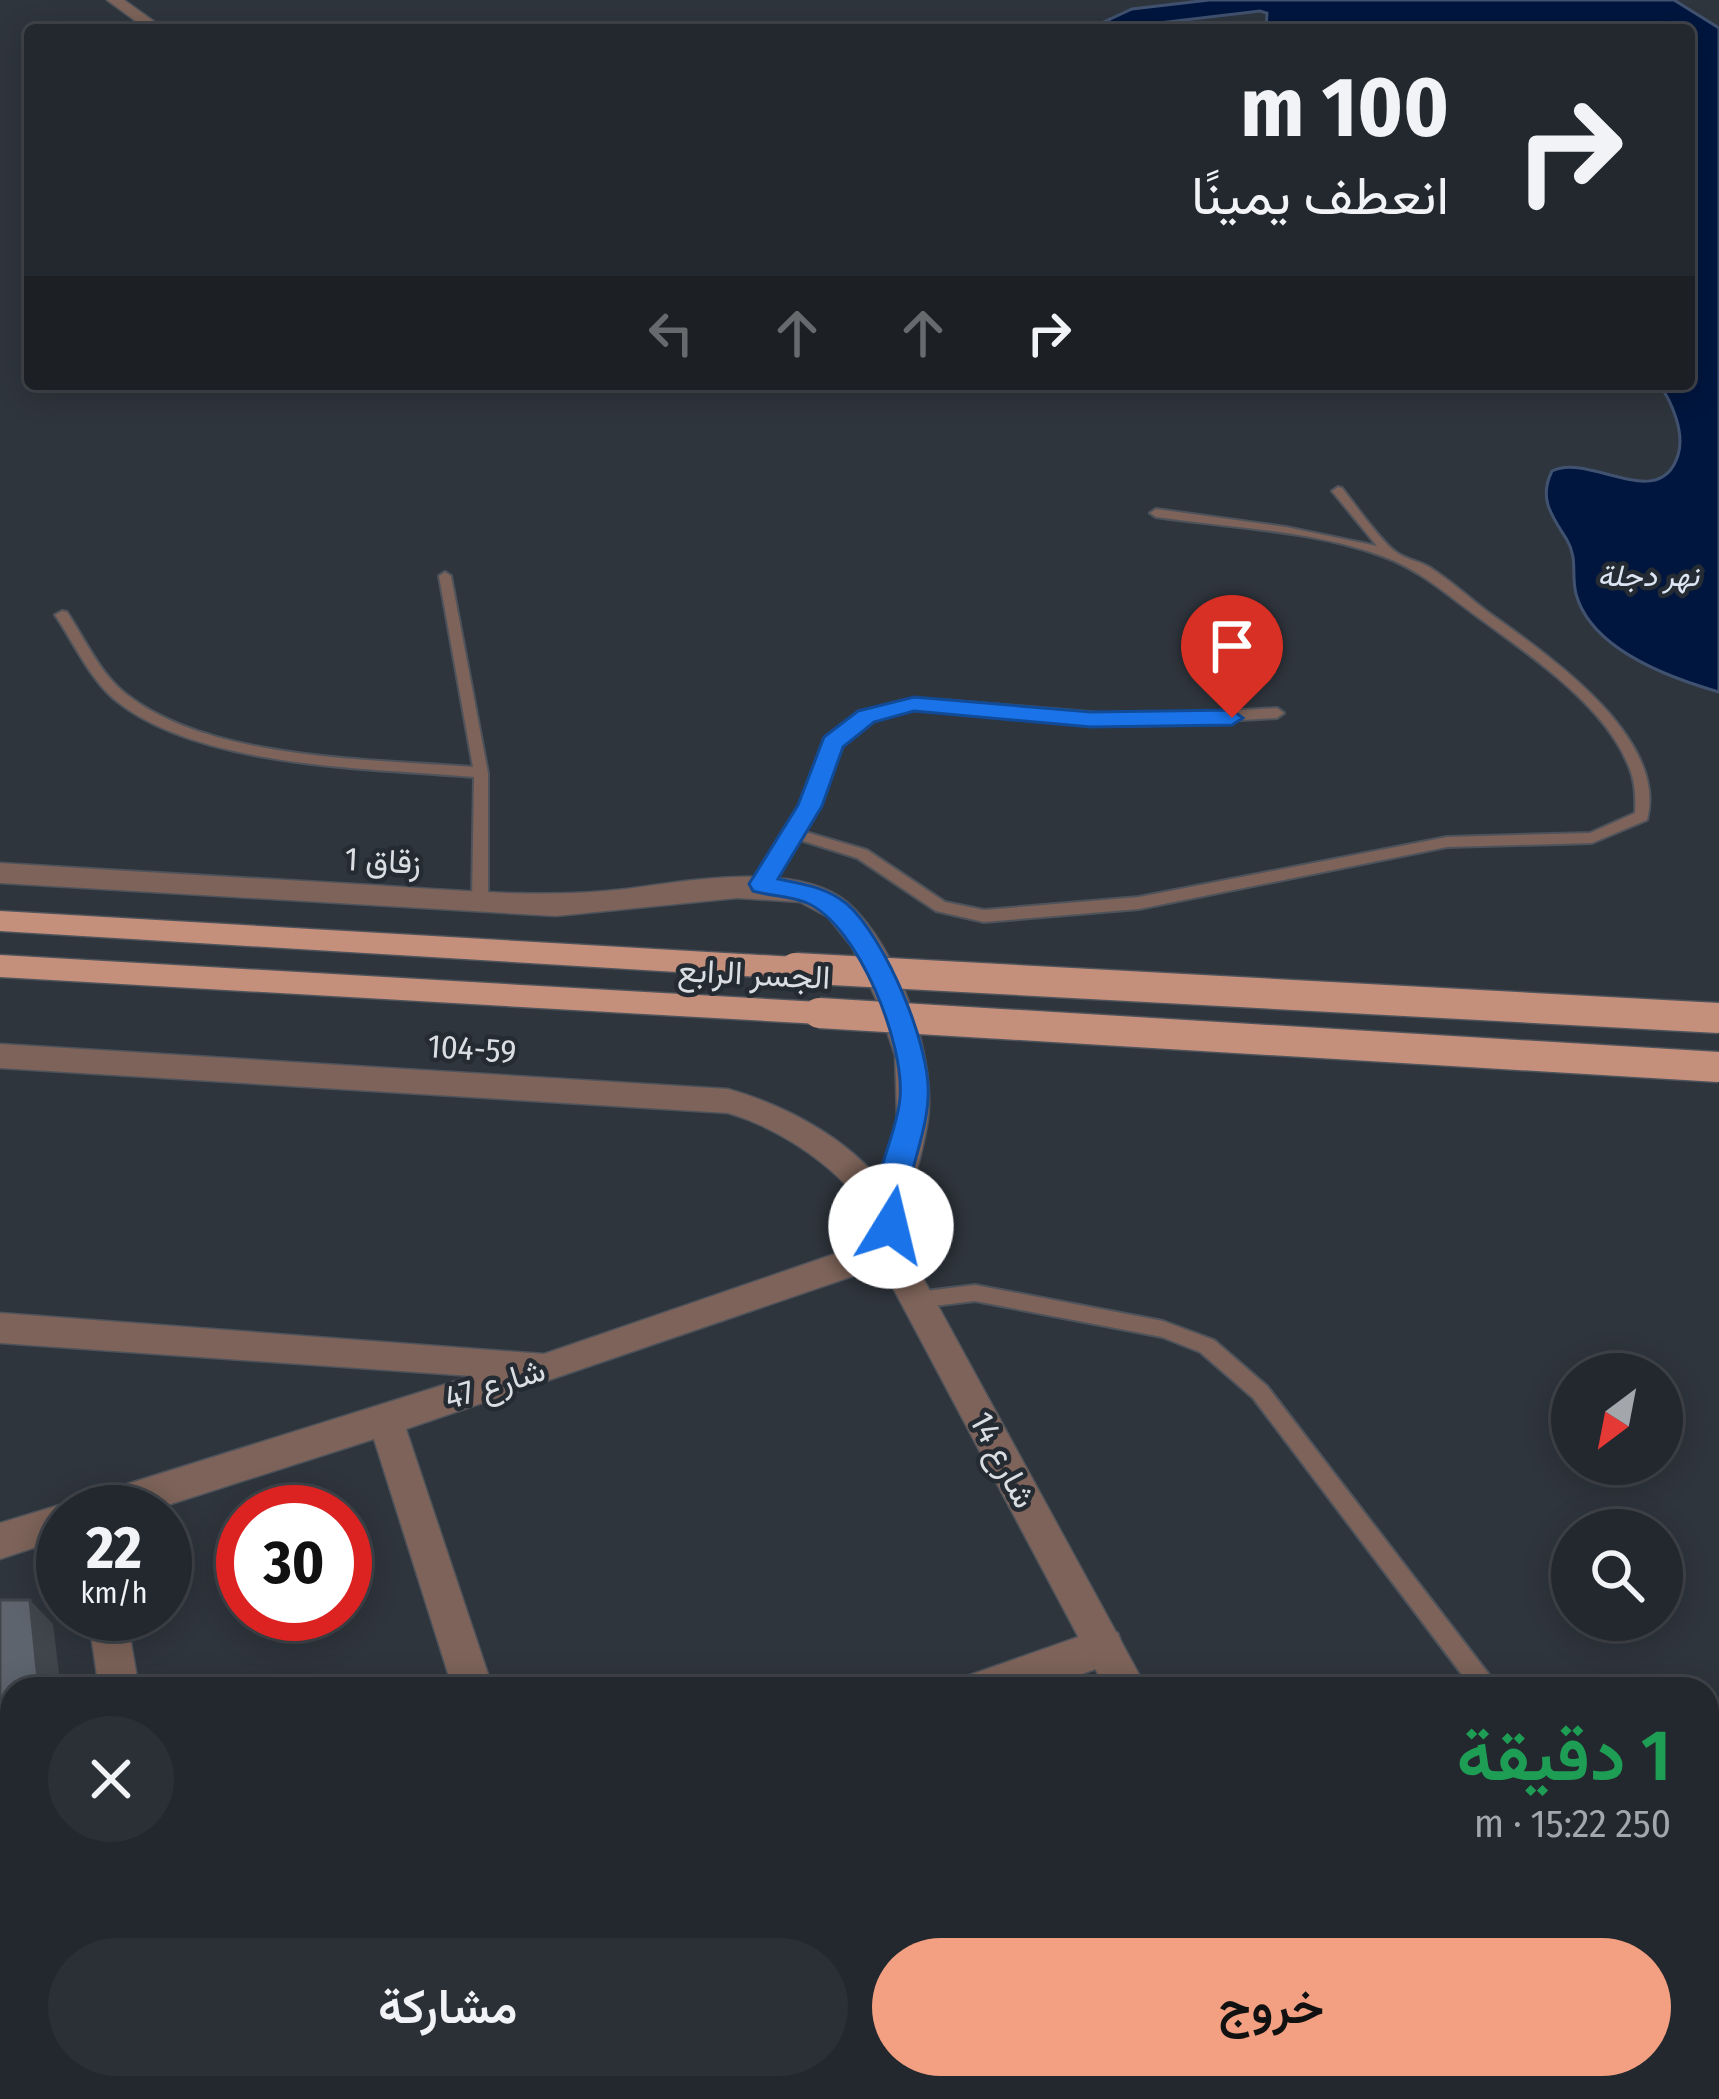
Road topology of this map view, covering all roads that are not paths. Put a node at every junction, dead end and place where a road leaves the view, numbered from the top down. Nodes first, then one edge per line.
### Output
1 (114, 0) edge
2 (149, 24) edge
3 (1338, 491) dead end
4 (1156, 513) dead end
5 (1391, 555) junction
6 (445, 576) dead end
7 (62, 615) dead end
8 (1276, 713) dead end
9 (481, 773) junction
10 (796, 834) junction
11 (0, 843) edge
12 (8, 874) edge
13 (761, 884) junction
14 (480, 901) junction
15 (0, 921) edge
16 (0, 966) edge
17 (1719, 1018) edge
18 (0, 1056) edge
19 (1719, 1067) edge
20 (892, 1237) junction
21 (917, 1300) junction
22 (0, 1328) edge
23 (554, 1366) junction
24 (386, 1417) junction
25 (176, 1485) edge
26 (36, 1530) edge
27 (0, 1541) edge
28 (111, 1641) edge
29 (1104, 1647) junction
30 (116, 1677) edge
31 (469, 1677) edge
32 (1018, 1677) edge
33 (1120, 1677) edge
34 (1477, 1677) edge

1 - 2 street
3 - 5 lane
4 - 5 lane
5 - 10 lane
6 - 9 lane
7 - 9 lane
8 - 10 lane
9 - 14 lane
10 - 13 lane
11 - 12 street
12 - 14 street, زقاق 1
13 - 14 street, زقاق 1
13 - 20 street
15 - 17 main road, الجسر الرابع, bridge
16 - 19 main road, الجسر الرابع, bridge
18 - 20 street, 104-59
20 - 21 street, شارع 14
20 - 23 street, شارع 47
21 - 29 street, شارع 14
21 - 34 lane
22 - 23 street
23 - 24 street, شارع 47
24 - 25 street, شارع 47
24 - 31 street
26 - 27 street
28 - 30 street
29 - 32 street
29 - 33 street, شارع 14

